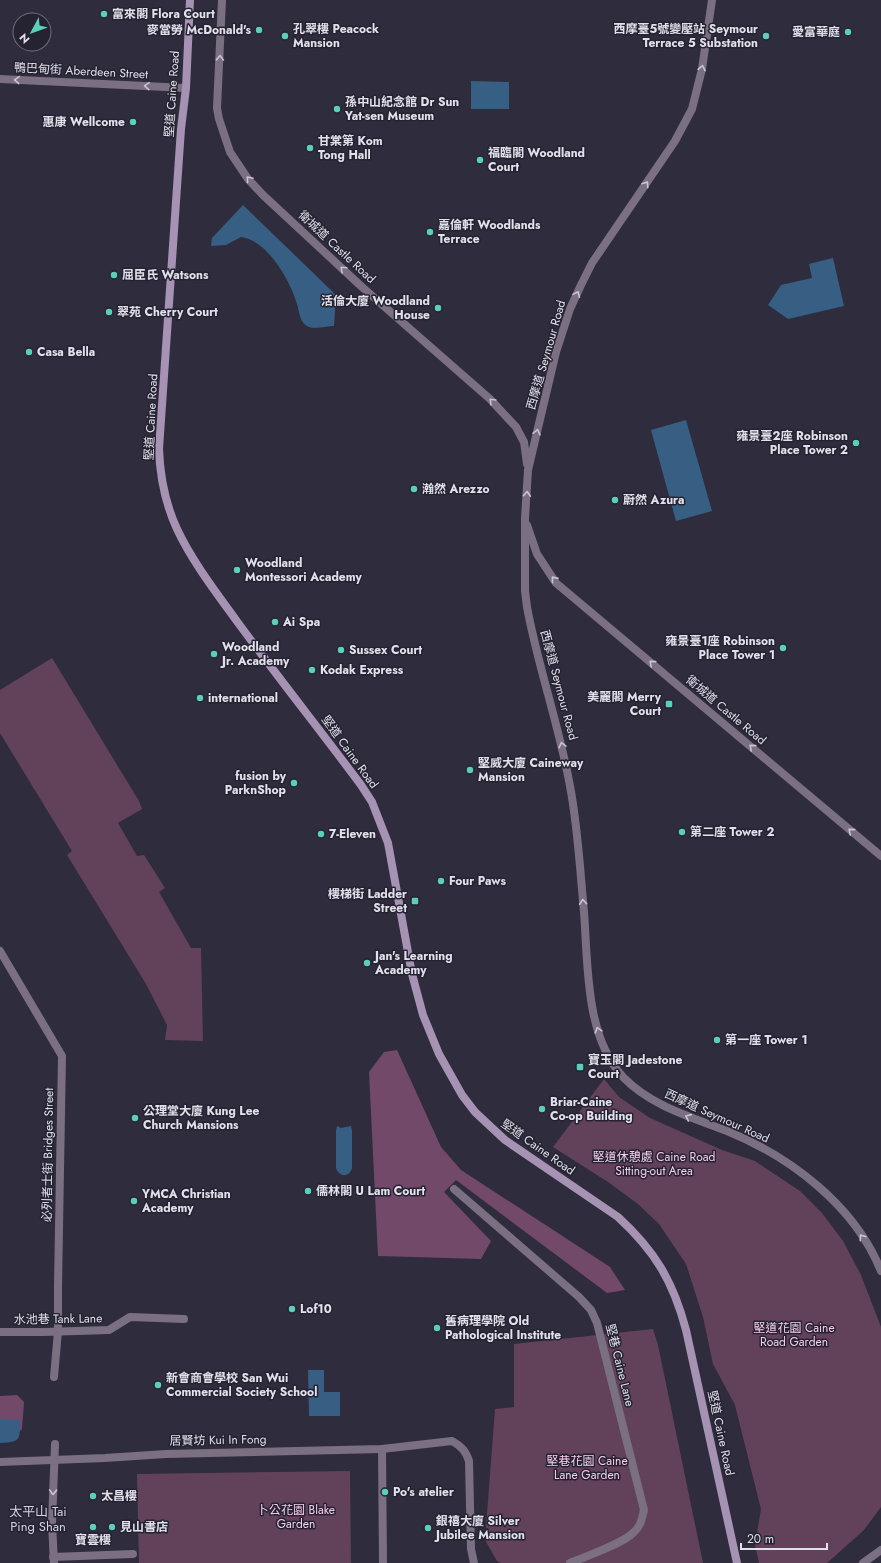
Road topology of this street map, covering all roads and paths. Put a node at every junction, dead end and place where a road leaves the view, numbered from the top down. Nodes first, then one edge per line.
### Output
1 (190, 0) edge
2 (222, 0) edge
3 (712, 0) edge
4 (0, 79) edge
5 (186, 88) junction
6 (528, 470) junction
7 (525, 518) junction
8 (881, 856) edge
9 (0, 951) edge
10 (454, 1189) dead end
11 (881, 1271) edge
12 (184, 1319) dead end
13 (58, 1331) junction
14 (0, 1332) edge
15 (54, 1377) dead end
16 (55, 1444) dead end
17 (382, 1449) junction
18 (54, 1460) junction
19 (0, 1462) edge
20 (881, 1550) edge
21 (133, 1554) dead end
22 (53, 1560) edge
23 (382, 1563) edge
24 (474, 1563) edge
25 (570, 1563) edge
26 (737, 1563) edge
27 (862, 1563) edge

1 - 5 main road, 堅道 Caine Road
6 -> 2 street, 衛城道 Castle Road
6 -> 3 street, 西摩道 Seymour Road
5 -> 4 street, 鴨巴甸街 Aberdeen Street
5 - 26 main road, 堅道 Caine Road
7 -> 6 street, 西摩道 Seymour Road
8 -> 7 street, 衛城道 Castle Road
11 -> 7 street, 西摩道 Seymour Road
9 - 13 street, 必列者士街 Bridges Street
10 - 25 street, 堅巷 Caine Lane
12 - 13 street, 水池巷 Tank Lane
13 - 14 street, 水池巷 Tank Lane
13 - 15 street, 必列者士街 Bridges Street
16 - 18 street
17 - 18 street, 居賢坊 Kui In Fong
17 - 23 street
17 - 24 street
18 - 19 street, 居賢坊 Kui In Fong
18 -> 22 street
20 - 27 street
21 - 22 street

